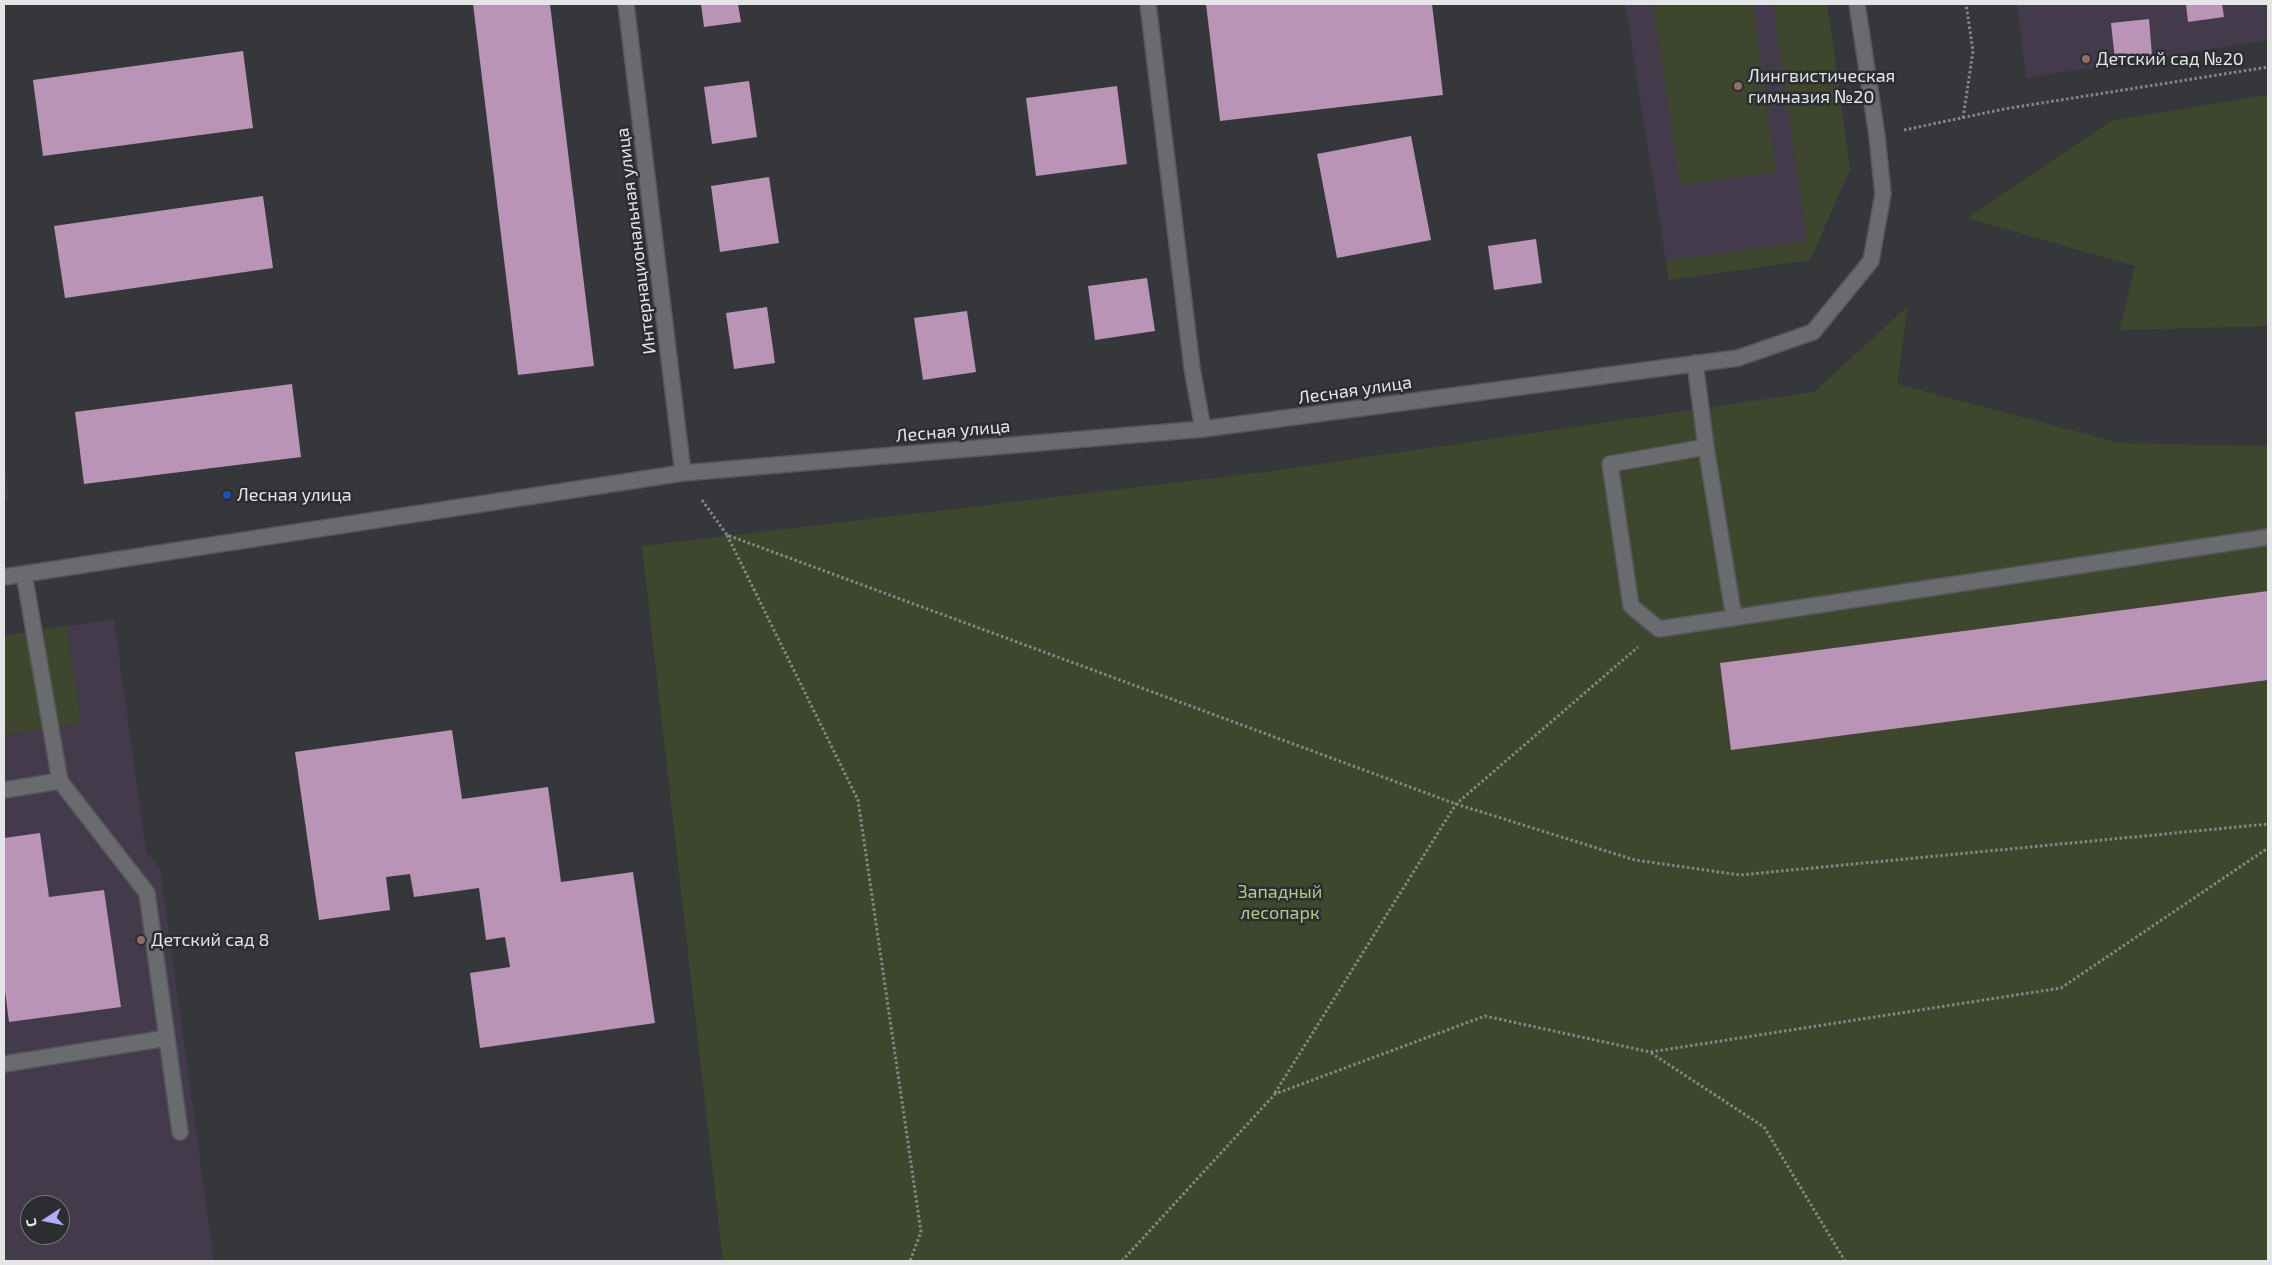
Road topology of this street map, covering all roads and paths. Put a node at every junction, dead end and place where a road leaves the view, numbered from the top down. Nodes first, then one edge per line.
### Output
1 (626, 4) edge
2 (1148, 4) edge
3 (1857, 4) edge
4 (1966, 4) edge
5 (2268, 67) edge
6 (1963, 118) junction
7 (1877, 136) junction
8 (1695, 363) junction
9 (1203, 429) junction
10 (1706, 447) junction
11 (683, 473) junction
12 (727, 535) junction
13 (2268, 537) edge
14 (24, 574) junction
15 (4, 577) edge
16 (1734, 618) junction
17 (1659, 628) junction
18 (60, 781) junction
19 (4, 790) edge
20 (1456, 804) junction
21 (2268, 824) edge
22 (2268, 848) edge
23 (167, 1038) junction
24 (1650, 1052) junction
25 (4, 1064) edge
26 (1274, 1094) junction
27 (180, 1132) dead end
28 (910, 1261) edge
29 (1122, 1261) edge
30 (1845, 1261) edge

1 - 11 street, Интернациональная улица
2 - 9 street
3 - 7 street
4 - 6 path
5 - 6 path
6 - 7 path
7 - 8 street, Лесная улица
8 - 9 street, Лесная улица
8 - 10 street
9 - 11 street, Лесная улица
10 - 16 street
10 - 17 street
11 - 12 path
11 - 14 street, Лесная улица
12 - 20 path
12 - 28 path
13 - 16 street
14 - 15 street, Лесная улица
14 - 18 street
16 - 17 street
17 - 20 path
18 - 19 street
18 - 23 street
20 - 21 path
20 - 26 path
22 - 24 path
23 - 25 street
23 - 27 street
24 - 26 path
24 - 30 path
26 - 29 path

